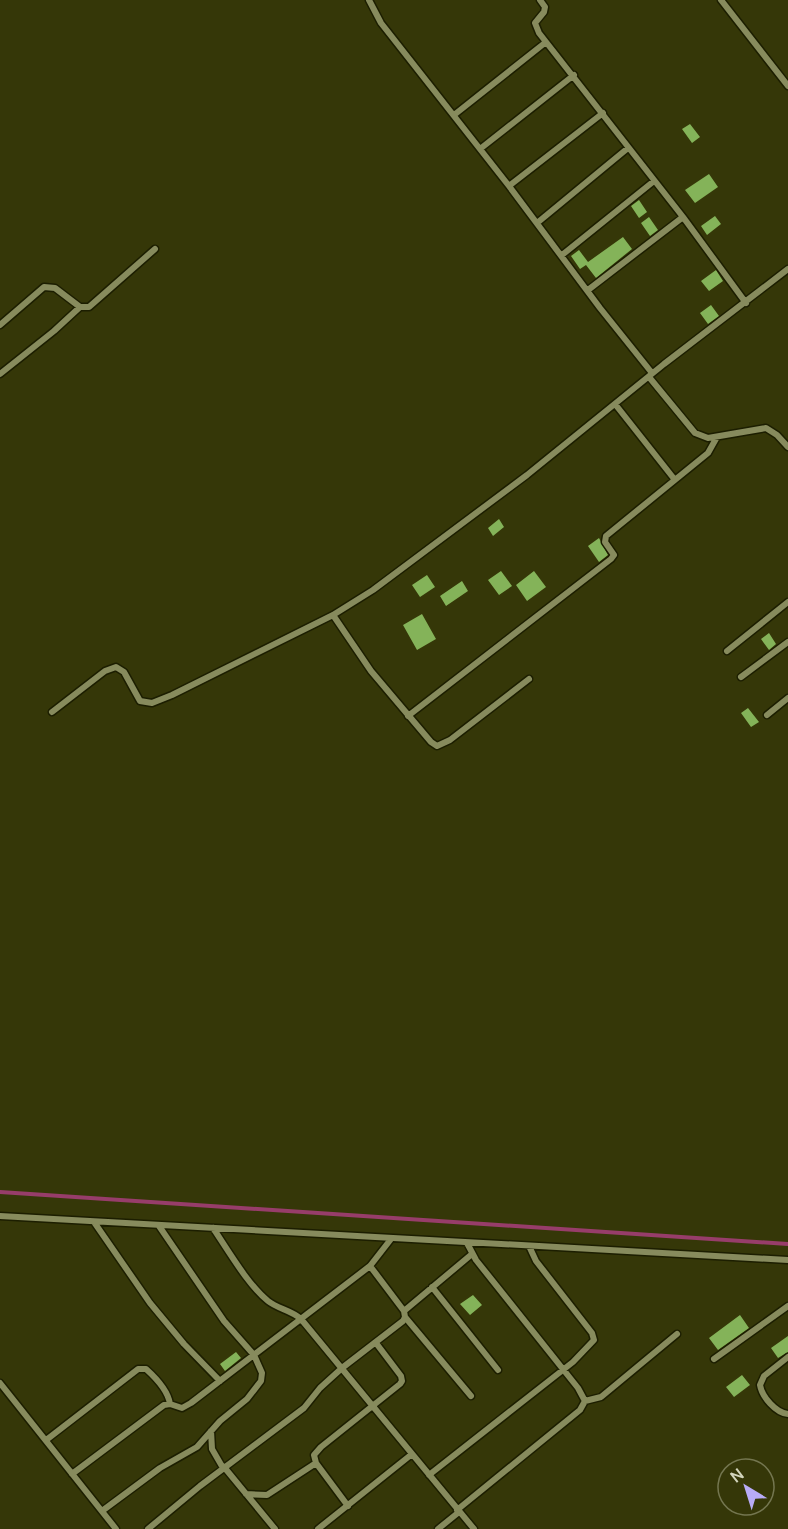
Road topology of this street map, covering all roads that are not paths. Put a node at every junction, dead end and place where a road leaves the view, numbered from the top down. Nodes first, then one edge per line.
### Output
1 (369, 0) edge
2 (540, 0) edge
3 (721, 0) edge
4 (546, 42) junction
5 (574, 75) junction
6 (788, 86) edge
7 (603, 113) junction
8 (454, 115) junction
9 (628, 148) junction
10 (480, 149) junction
11 (654, 181) junction
12 (509, 186) junction
13 (683, 217) junction
14 (537, 222) junction
15 (155, 249) dead end
16 (562, 255) junction
17 (788, 269) edge
18 (588, 290) junction
19 (746, 303) junction
20 (80, 308) junction
21 (0, 325) edge
22 (0, 374) edge
23 (650, 375) junction
24 (615, 404) junction
25 (717, 437) junction
26 (788, 447) edge
27 (675, 480) junction
28 (788, 602) edge
29 (333, 615) junction
30 (788, 642) edge
31 (727, 651) dead end
32 (741, 677) dead end
33 (529, 679) dead end
34 (788, 698) edge
35 (52, 712) dead end
36 (766, 715) dead end
37 (408, 716) junction
38 (0, 1216) edge
39 (94, 1222) junction
40 (159, 1226) junction
41 (213, 1228) junction
42 (391, 1239) junction
43 (467, 1243) junction
44 (530, 1246) junction
45 (472, 1254) junction
46 (788, 1260) edge
47 (370, 1266) junction
48 (432, 1287) junction
49 (788, 1306) edge
50 (404, 1314) junction
51 (301, 1319) junction
52 (677, 1334) dead end
53 (376, 1343) junction
54 (254, 1355) junction
55 (788, 1358) edge
56 (714, 1359) dead end
57 (342, 1368) junction
58 (563, 1369) junction
59 (498, 1370) dead end
60 (220, 1381) junction
61 (0, 1383) edge
62 (471, 1396) dead end
63 (585, 1401) junction
64 (170, 1404) junction
65 (374, 1407) junction
66 (788, 1414) edge
67 (211, 1430) junction
68 (46, 1440) junction
69 (412, 1454) junction
70 (316, 1463) junction
71 (224, 1468) junction
72 (72, 1474) junction
73 (429, 1475) junction
74 (246, 1494) junction
75 (348, 1506) junction
76 (102, 1510) junction
77 (458, 1511) junction
78 (116, 1529) edge
79 (148, 1529) edge
80 (275, 1529) edge
81 (318, 1529) edge
82 (438, 1529) edge
83 (474, 1529) edge

1 - 8 street
2 - 4 street
3 - 6 street
4 - 5 street
4 - 8 street
5 - 7 street
5 - 10 street
7 - 9 street
7 - 12 street
8 - 10 street
9 - 11 street
9 - 14 street
10 - 12 street
11 - 13 street
11 - 16 street
12 - 14 street
13 - 18 street
13 - 19 street
14 - 16 street
15 - 20 street
16 - 18 street
17 - 19 street
18 - 23 street
19 - 23 street
20 - 21 street
20 - 22 street
23 - 24 street
23 - 25 street
24 - 27 street
24 - 29 street
25 - 26 street
25 - 27 street
27 - 37 street
28 - 31 street
29 - 35 street
29 - 37 street
30 - 32 street
33 - 37 street
34 - 36 street
38 - 39 street
39 - 40 street
39 - 60 street
40 - 41 street
40 - 54 street
41 - 42 street
41 - 51 street
42 - 43 street
42 - 47 street
43 - 44 street
43 - 45 street
44 - 46 street
44 - 58 street
45 - 48 street
45 - 58 street
47 - 50 street
47 - 51 street
48 - 50 street
48 - 59 street
49 - 56 street
50 - 53 street
50 - 62 street
51 - 54 street
51 - 57 street
52 - 63 street
53 - 57 street
53 - 65 street
54 - 60 street
54 - 67 street
55 - 66 street
57 - 65 street
57 - 71 street
58 - 63 street
58 - 73 street
60 - 64 street
61 - 68 street
63 - 77 street
64 - 68 street
64 - 72 street
65 - 69 street
65 - 70 street
67 - 71 street
67 - 76 street
68 - 72 street
69 - 73 street
69 - 75 street
70 - 74 street
70 - 75 street
71 - 74 street
71 - 79 street
72 - 76 street
73 - 77 street
74 - 80 street
75 - 81 street
76 - 78 street
77 - 82 street
77 - 83 street

